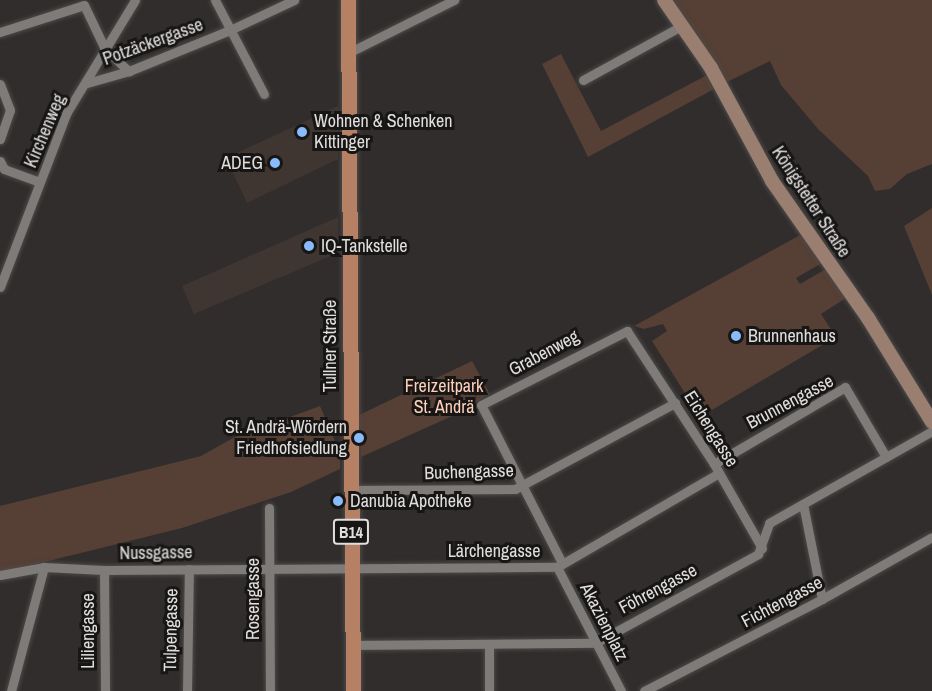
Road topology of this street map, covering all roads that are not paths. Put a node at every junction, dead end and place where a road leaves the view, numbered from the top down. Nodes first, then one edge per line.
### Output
1 (135, 0) edge
2 (215, 0) edge
3 (294, 0) edge
4 (348, 0) edge
5 (454, 0) edge
6 (664, 0) edge
7 (83, 2) edge
8 (683, 25) junction
9 (230, 30) junction
10 (0, 32) edge
11 (105, 49) junction
12 (348, 53) junction
13 (129, 71) junction
14 (583, 80) dead end
15 (87, 83) junction
16 (0, 84) edge
17 (264, 94) dead end
18 (4, 100) edge
19 (0, 140) edge
20 (0, 161) edge
21 (40, 183) junction
22 (0, 287) edge
23 (627, 331) joint
24 (675, 403) junction
25 (481, 409) joint
26 (932, 422) edge
27 (932, 431) edge
28 (886, 457) junction
29 (714, 464) junction
30 (719, 473) junction
31 (522, 487) junction
32 (351, 490) junction
33 (803, 504) junction
34 (269, 508) dead end
35 (932, 537) edge
36 (762, 548) junction
37 (559, 564) junction
38 (45, 567) junction
39 (189, 568) junction
40 (269, 568) junction
41 (313, 568) joint
42 (352, 568) junction
43 (104, 570) junction
44 (0, 575) edge
45 (822, 599) junction
46 (595, 643) junction
47 (352, 645) junction
48 (489, 645) junction
49 (11, 691) edge
50 (105, 691) edge
51 (187, 691) edge
52 (270, 691) edge
53 (352, 691) edge
54 (489, 691) edge
55 (621, 691) edge
56 (644, 691) edge

1 - 11 street, Kirchenweg
2 - 9 street
3 - 9 street, Potzäckergasse
4 - 12 main road, Tullner Straße / B14
5 - 12 street
6 - 8 main road, Königstetter Straße
7 - 10 street
7 - 11 street
8 - 14 street
8 - 26 main road, Königstetter Straße
9 - 13 street, Potzäckergasse
9 - 17 street
11 - 13 street
11 - 15 street, Kirchenweg
12 - 32 main road, Tullner Straße / B14
13 - 15 street, Potzäckergasse
15 - 21 street, Kirchenweg
16 - 18 street
18 - 19 street
20 - 21 street
21 - 22 street, Kirchenweg
23 - 24 street, Eichengasse
23 - 25 street, Grabenweg
24 - 29 street, Eichengasse
24 - 31 street, Buchengasse
25 - 31 street, Akazienplatz
27 - 28 street
28 - 29 street, Brunnengasse
28 - 33 street
29 - 30 street, Eichengasse
30 - 36 street, Eichengasse
30 - 37 street, Lärchengasse
31 - 32 street, Buchengasse
31 - 37 street, Akazienplatz
32 - 42 main road, Tullner Straße / B14
33 - 36 street
33 - 45 street
34 - 40 street, Rosengasse
35 - 45 street, Fichtengasse
36 - 46 street, Föhrengasse
37 - 42 street, Lärchengasse
37 - 46 street, Akazienplatz
38 - 43 street, Nussgasse
38 - 44 street, Nussgasse
38 - 49 street
39 - 40 street, Nussgasse
39 - 43 street, Nussgasse
39 - 51 street, Tulpengasse
40 - 41 street, Nussgasse
40 - 52 street, Rosengasse
41 - 42 street, Lärchengasse
42 - 47 main road, Tullner Straße / B14
43 - 50 street, Liliengasse
45 - 56 street, Fichtengasse
46 - 48 street, Föhrengasse
46 - 55 street, Akazienplatz
47 - 48 street, Föhrengasse
47 - 53 main road, Tullner Straße / B14
48 - 54 street

